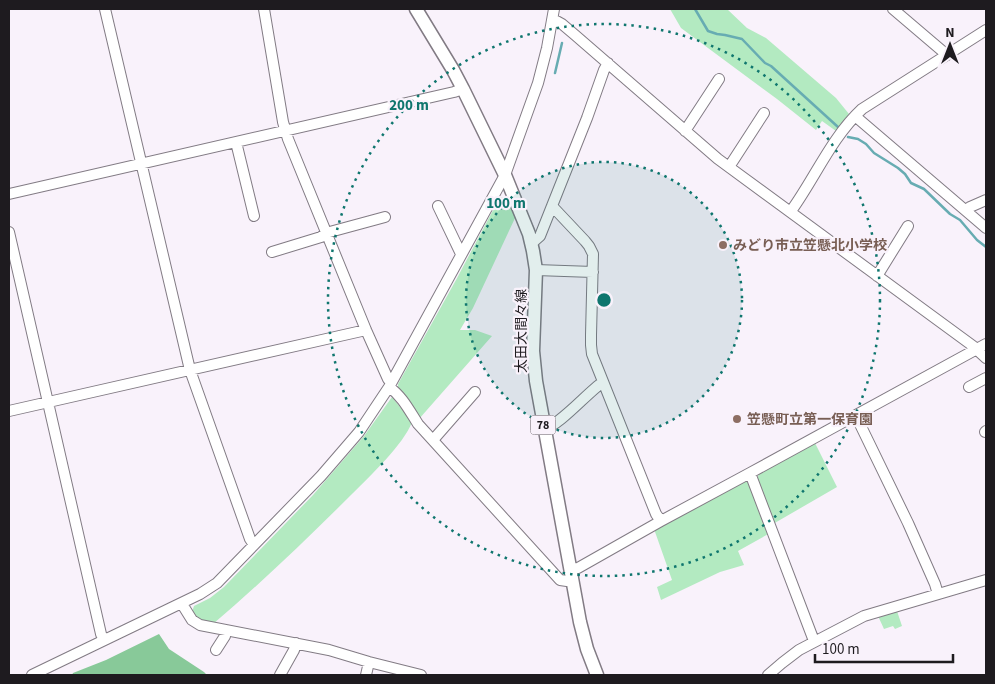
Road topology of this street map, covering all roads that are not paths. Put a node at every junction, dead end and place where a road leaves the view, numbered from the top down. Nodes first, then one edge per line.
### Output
1 (105, 9) edge
2 (264, 9) edge
3 (416, 9) edge
4 (893, 9) edge
5 (554, 14) edge
6 (986, 30) edge
7 (947, 55) junction
8 (608, 63) junction
9 (719, 80) dead end
10 (463, 89) junction
11 (764, 113) dead end
12 (855, 116) junction
13 (285, 131) junction
14 (685, 131) junction
15 (236, 142) junction
16 (141, 163) junction
17 (729, 167) junction
18 (505, 175) junction
19 (9, 194) edge
20 (986, 200) edge
21 (438, 206) dead end
22 (552, 206) junction
23 (966, 210) junction
24 (791, 211) junction
25 (254, 216) dead end
26 (385, 217) dead end
27 (908, 226) dead end
28 (986, 228) edge
29 (9, 232) edge
30 (326, 233) junction
31 (532, 243) junction
32 (272, 252) dead end
33 (461, 254) junction
34 (536, 270) junction
35 (593, 272) junction
36 (877, 276) junction
37 (366, 330) junction
38 (982, 347) edge
39 (986, 358) edge
40 (190, 370) junction
41 (986, 378) edge
42 (603, 382) junction
43 (390, 384) junction
44 (969, 387) dead end
45 (475, 392) dead end
46 (47, 402) junction
47 (9, 411) edge
48 (856, 416) junction
49 (544, 429) junction
50 (433, 440) junction
51 (750, 473) junction
52 (660, 521) junction
53 (254, 545) junction
54 (571, 575) junction
55 (986, 580) edge
56 (938, 594) junction
57 (182, 604) junction
58 (226, 630) junction
59 (104, 640) junction
60 (814, 641) junction
61 (296, 643) junction
62 (216, 650) dead end
63 (370, 662) junction
64 (32, 675) edge
65 (280, 675) edge
66 (366, 675) edge
67 (421, 675) edge
68 (597, 675) edge
69 (768, 675) edge

1 - 16 street
2 - 13 street
3 - 10 main road, 太田大間々線 / 78
4 - 7 street
5 - 8 street
5 - 18 street
6 - 7 street
7 - 12 street
8 - 14 street
8 - 22 street
9 - 14 street
10 - 13 street
10 - 18 main road, 太田大間々線 / 78
11 - 17 street
12 - 23 street
12 - 24 street
13 - 15 street
13 - 30 street
14 - 17 street
15 - 16 street
15 - 25 street
16 - 19 street
16 - 40 street
17 - 24 street
18 - 31 main road, 太田大間々線 / 78
18 - 33 street
20 - 23 street
21 - 33 street
22 - 31 street
22 - 35 street
23 - 28 street
24 - 36 street
26 - 30 street
27 - 36 street
29 - 46 street
30 - 32 street
30 - 37 street
31 - 34 main road, 太田大間々線 / 78
33 - 43 street
34 - 35 street
34 - 49 main road, 太田大間々線 / 78
35 - 42 street
36 - 38 street
37 - 40 street
37 - 43 street
38 - 39 street
38 - 48 street
40 - 46 street
40 - 53 street
41 - 44 street
42 - 49 street
42 - 52 street
43 - 50 street
43 - 53 street
45 - 50 street
46 - 47 street
46 - 59 street
48 - 51 street
48 - 56 street
49 - 54 main road, 太田大間々線 / 78
50 - 54 street
51 - 52 street
51 - 60 street
52 - 54 street
53 - 57 street
54 - 68 main road, 太田大間々線 / 78
55 - 56 street
56 - 60 street
57 - 58 street
57 - 59 street
58 - 61 street
58 - 62 street
59 - 64 street
60 - 69 street
61 - 63 street
61 - 65 street
63 - 66 street
63 - 67 street

